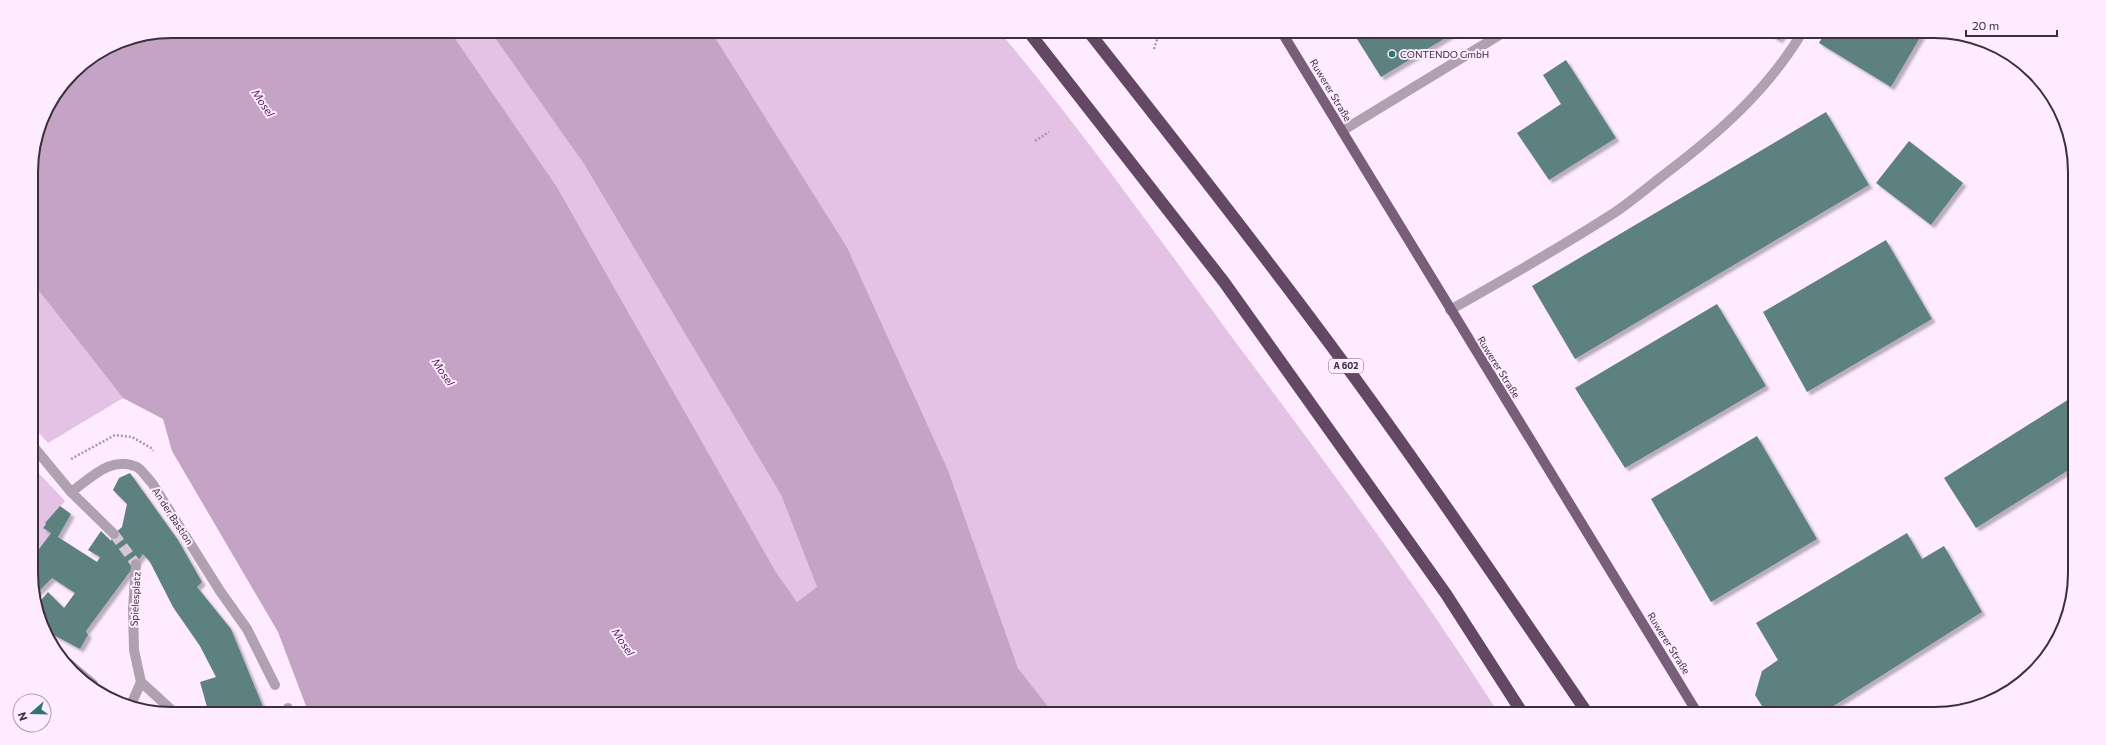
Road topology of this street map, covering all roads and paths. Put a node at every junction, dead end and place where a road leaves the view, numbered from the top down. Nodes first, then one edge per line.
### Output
1 (1033, 38) edge
2 (1094, 38) edge
3 (1158, 38) edge
4 (1285, 38) edge
5 (1495, 38) edge
6 (1799, 38) edge
7 (1154, 50) dead end
8 (1342, 131) junction
9 (1050, 132) dead end
10 (1035, 141) dead end
11 (1450, 310) junction
12 (38, 452) edge
13 (71, 492) junction
14 (114, 534) tunnel mouth
15 (136, 564) tunnel mouth
16 (141, 682) junction
17 (275, 684) dead end
18 (133, 701) edge
19 (168, 707) edge
20 (1519, 707) edge
21 (1583, 707) edge
22 (1694, 707) edge

1 - 20 highway
2 - 21 highway, A 602
3 - 7 path
4 - 8 main road, Ruwerer Straße
5 - 8 street
6 - 11 street
8 - 11 main road, Ruwerer Straße
9 - 10 path
11 - 22 main road, Ruwerer Straße
12 - 13 street
13 - 14 street
13 - 17 street, An der Bastion
15 - 16 street, Spielesplatz
16 - 18 street
16 - 19 street

